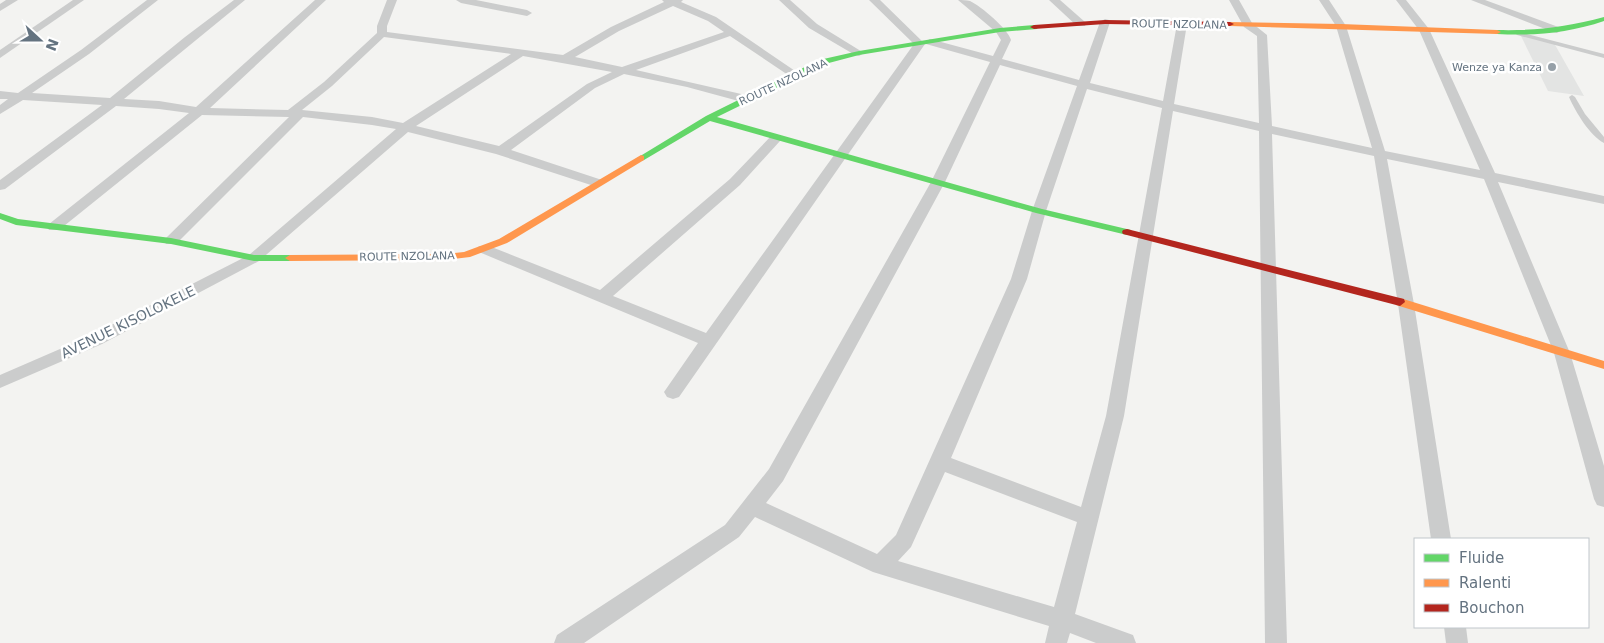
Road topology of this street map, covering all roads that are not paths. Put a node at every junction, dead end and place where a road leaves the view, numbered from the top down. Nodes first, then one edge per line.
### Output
1 (13, 0) edge
2 (79, 0) edge
3 (153, 0) edge
4 (240, 0) edge
5 (321, 0) edge
6 (392, 0) edge
7 (462, 0) edge
8 (784, 0) edge
9 (874, 0) edge
10 (963, 0) edge
11 (1054, 0) edge
12 (1234, 0) edge
13 (1324, 0) edge
14 (1401, 0) edge
15 (1476, 0) edge
16 (673, 1) edge
17 (0, 8) edge
18 (527, 13) dead end
19 (1603, 20) edge
20 (1105, 22) junction
21 (1081, 24) junction
22 (1182, 24) junction
23 (1248, 25) junction
24 (1341, 26) junction
25 (1424, 28) junction
26 (1000, 30) junction
27 (1557, 30) junction
28 (730, 33) junction
29 (1515, 33) junction
30 (382, 34) junction
31 (925, 43) junction
32 (521, 52) junction
33 (859, 53) junction
34 (0, 55) edge
35 (1604, 56) edge
36 (566, 58) junction
37 (997, 60) junction
38 (622, 72) junction
39 (795, 75) junction
40 (1085, 85) junction
41 (0, 95) edge
42 (20, 95) junction
43 (1572, 97) dead end
44 (746, 100) junction
45 (112, 103) junction
46 (1168, 106) junction
47 (0, 110) edge
48 (199, 111) junction
49 (295, 113) junction
50 (709, 118) junction
51 (406, 126) junction
52 (1266, 128) junction
53 (776, 138) junction
54 (1604, 141) edge
55 (501, 151) junction
56 (1380, 154) junction
57 (839, 156) junction
58 (1489, 176) junction
59 (938, 182) junction
60 (597, 183) junction
61 (0, 186) edge
62 (1604, 200) edge
63 (1039, 211) junction
64 (0, 216) edge
65 (54, 227) junction
66 (1146, 238) junction
67 (171, 240) junction
68 (484, 249) junction
69 (254, 258) junction
70 (1268, 267) junction
71 (603, 296) junction
72 (1406, 304) junction
73 (709, 341) junction
74 (1562, 353) junction
75 (1604, 365) edge
76 (0, 382) edge
77 (673, 392) dead end
78 (940, 462) junction
79 (1604, 499) edge
80 (752, 506) junction
81 (1089, 518) junction
82 (1442, 538) edge
83 (880, 566) junction
84 (1063, 620) junction
85 (1455, 628) edge
86 (565, 643) edge
87 (1056, 643) edge
88 (1125, 643) edge
89 (1276, 643) edge
90 (1457, 643) edge

1 - 17 street
2 - 34 street
3 - 42 street
4 - 45 street
5 - 48 street
6 - 30 street
7 - 18 street
8 - 33 street
9 - 31 street
10 - 26 street
11 - 21 street
12 - 23 street
13 - 24 street
14 - 25 street
15 - 27 street
16 - 28 street
16 - 36 street
19 - 27 street, ROUTE NZOLANA
20 - 21 street, ROUTE NZOLANA
20 - 22 street, ROUTE NZOLANA
20 - 40 street
21 - 26 street, ROUTE NZOLANA
22 - 23 street, ROUTE NZOLANA
22 - 46 street
23 - 24 street, ROUTE NZOLANA
23 - 52 street
24 - 25 street, ROUTE NZOLANA
24 - 56 street
25 - 29 street, ROUTE NZOLANA
25 - 58 street
26 - 31 street, ROUTE NZOLANA
26 - 37 street
27 - 29 street, ROUTE NZOLANA
28 - 38 street
28 - 39 street
29 - 35 lane
30 - 32 street
30 - 49 street
31 - 33 street, ROUTE NZOLANA
31 - 37 street
31 - 57 street
32 - 36 street
32 - 51 street, AVENUE KISOLOKELE
33 - 39 street, ROUTE NZOLANA
36 - 38 street
37 - 40 street
37 - 59 street
38 - 44 street
38 - 55 street
39 - 44 street, ROUTE NZOLANA
40 - 46 street
40 - 63 street
41 - 42 street
42 - 45 street
42 - 47 street
43 - 54 lane
44 - 50 street, ROUTE NZOLANA
45 - 48 street
45 - 61 street
46 - 52 street
46 - 66 street
48 - 49 street
48 - 65 street
49 - 51 street
49 - 67 street
50 - 53 street
50 - 60 street, ROUTE NZOLANA
51 - 55 street
51 - 69 street, AVENUE KISOLOKELE
52 - 56 street
52 - 70 street
53 - 57 street
53 - 71 street
55 - 60 street
56 - 58 street
56 - 72 street
57 - 59 street
57 - 73 street
58 - 62 street
58 - 74 street
59 - 63 street
59 - 80 street
60 - 68 street, ROUTE NZOLANA
63 - 66 street
63 - 78 street
64 - 65 street, ROUTE NZOLANA
65 - 67 street, ROUTE NZOLANA
66 - 70 street
66 - 81 street
67 - 69 street, ROUTE NZOLANA
68 - 69 street, ROUTE NZOLANA
68 - 71 street
69 - 76 street, AVENUE KISOLOKELE
70 - 72 street
70 - 89 street
71 - 73 street
72 - 74 street
72 - 82 street
73 - 77 street
74 - 75 street
74 - 79 street
78 - 81 street
78 - 83 street
80 - 83 street
80 - 86 street
81 - 84 street
83 - 84 street
84 - 87 street
84 - 88 street
85 - 90 street

